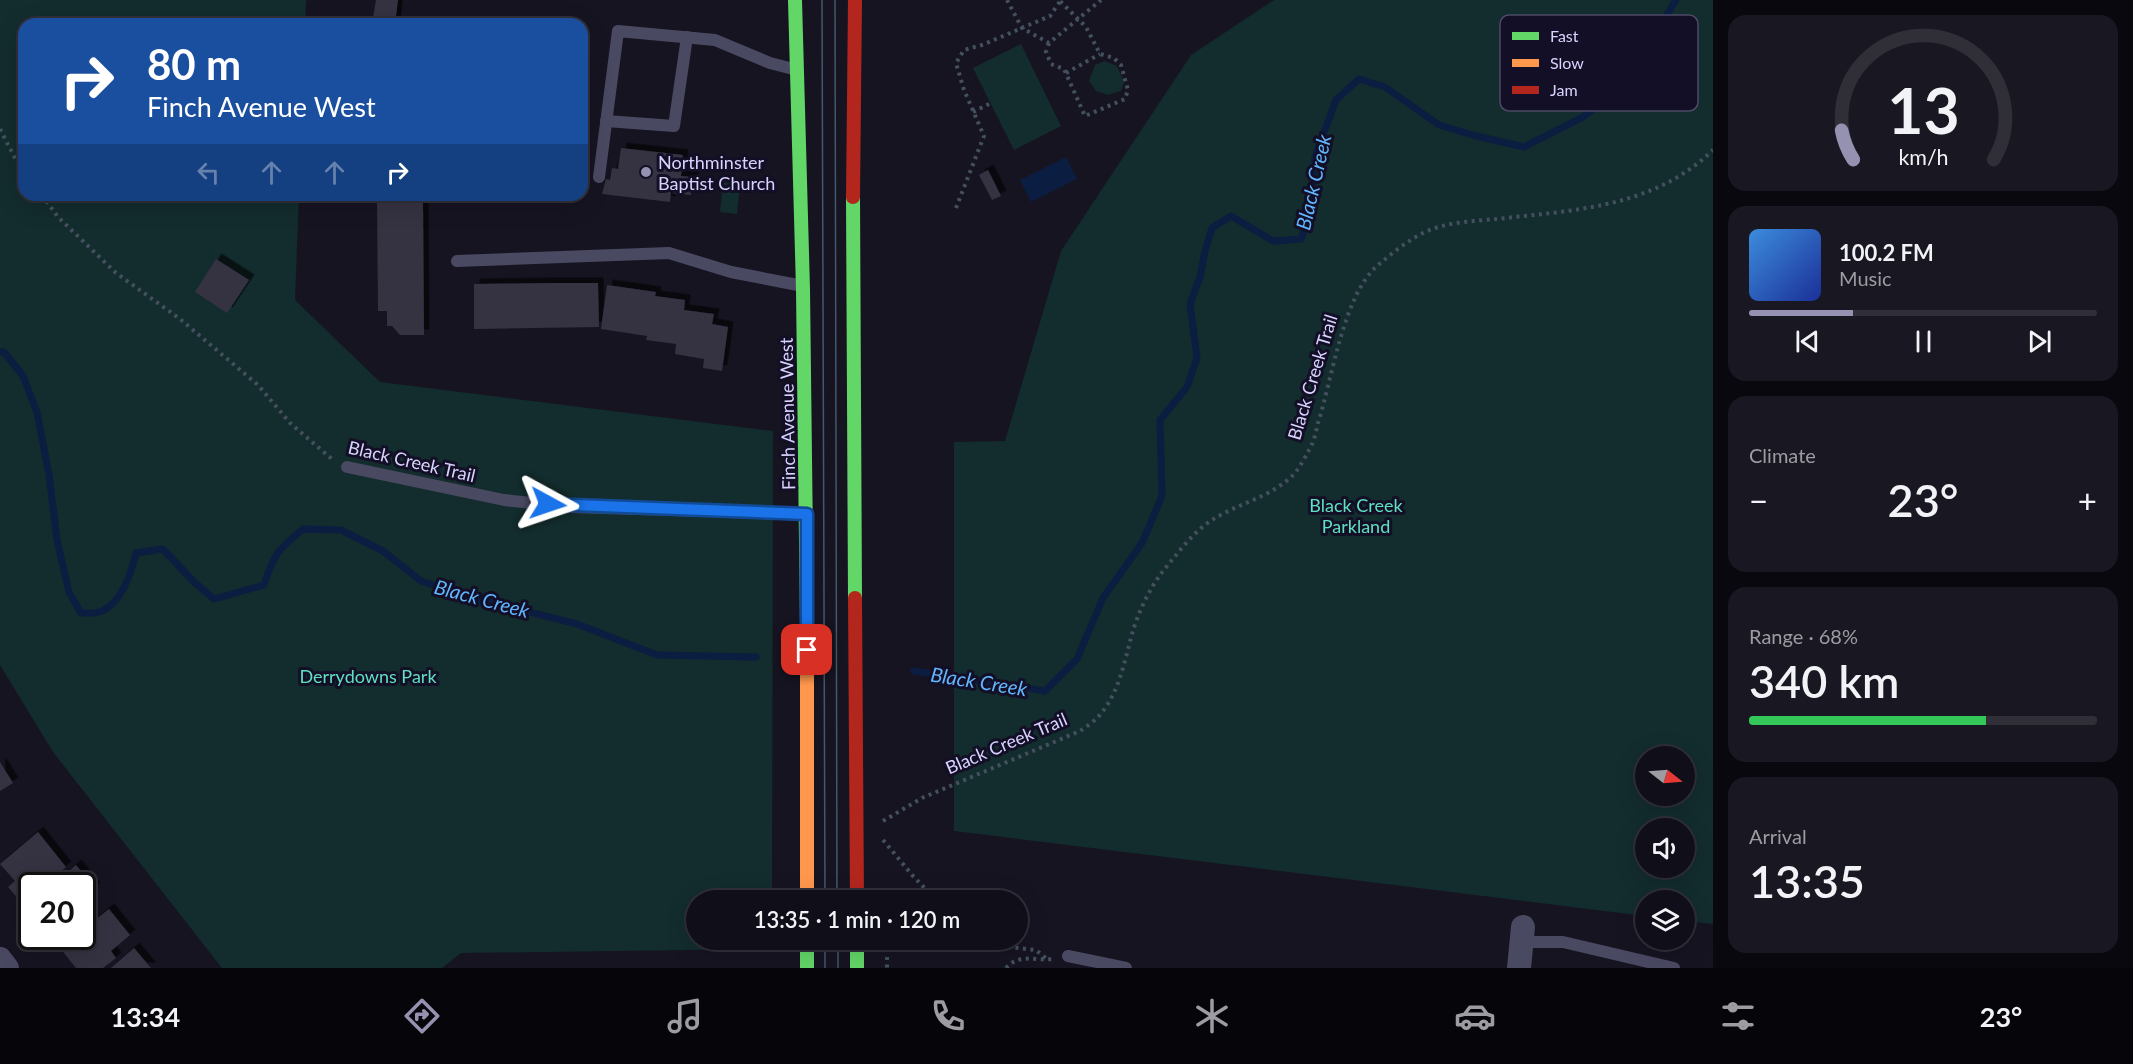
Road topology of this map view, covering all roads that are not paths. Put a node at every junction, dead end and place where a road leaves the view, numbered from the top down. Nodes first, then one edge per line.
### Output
1 (794, 0) edge
2 (855, 0) edge
3 (687, 37) junction
4 (794, 70) junction
5 (606, 121) junction
6 (599, 177) dead end
7 (457, 261) dead end
8 (803, 286) junction
9 (347, 467) road end
10 (807, 514) junction
11 (807, 890) edge
12 (857, 890) edge
13 (1523, 934) joint
14 (807, 950) edge
15 (857, 950) edge
16 (1068, 956) road end
17 (0, 959) edge
18 (7, 968) edge
19 (807, 968) edge
20 (857, 968) edge
21 (1126, 968) edge
22 (1519, 968) edge
23 (1674, 968) edge

1 - 4 main road, Finch Avenue West
2 - 12 main road
3 - 4 lane
3 - 5 lane
3 - 5 lane
4 - 8 main road, Finch Avenue West
5 - 6 lane
7 - 8 lane
8 - 10 main road, Finch Avenue West
9 - 10 lane, Black Creek Trail
10 - 11 main road, Finch Avenue West
13 - 22 street
13 - 23 lane
14 - 19 main road
15 - 20 main road
16 - 21 lane
17 - 18 street

